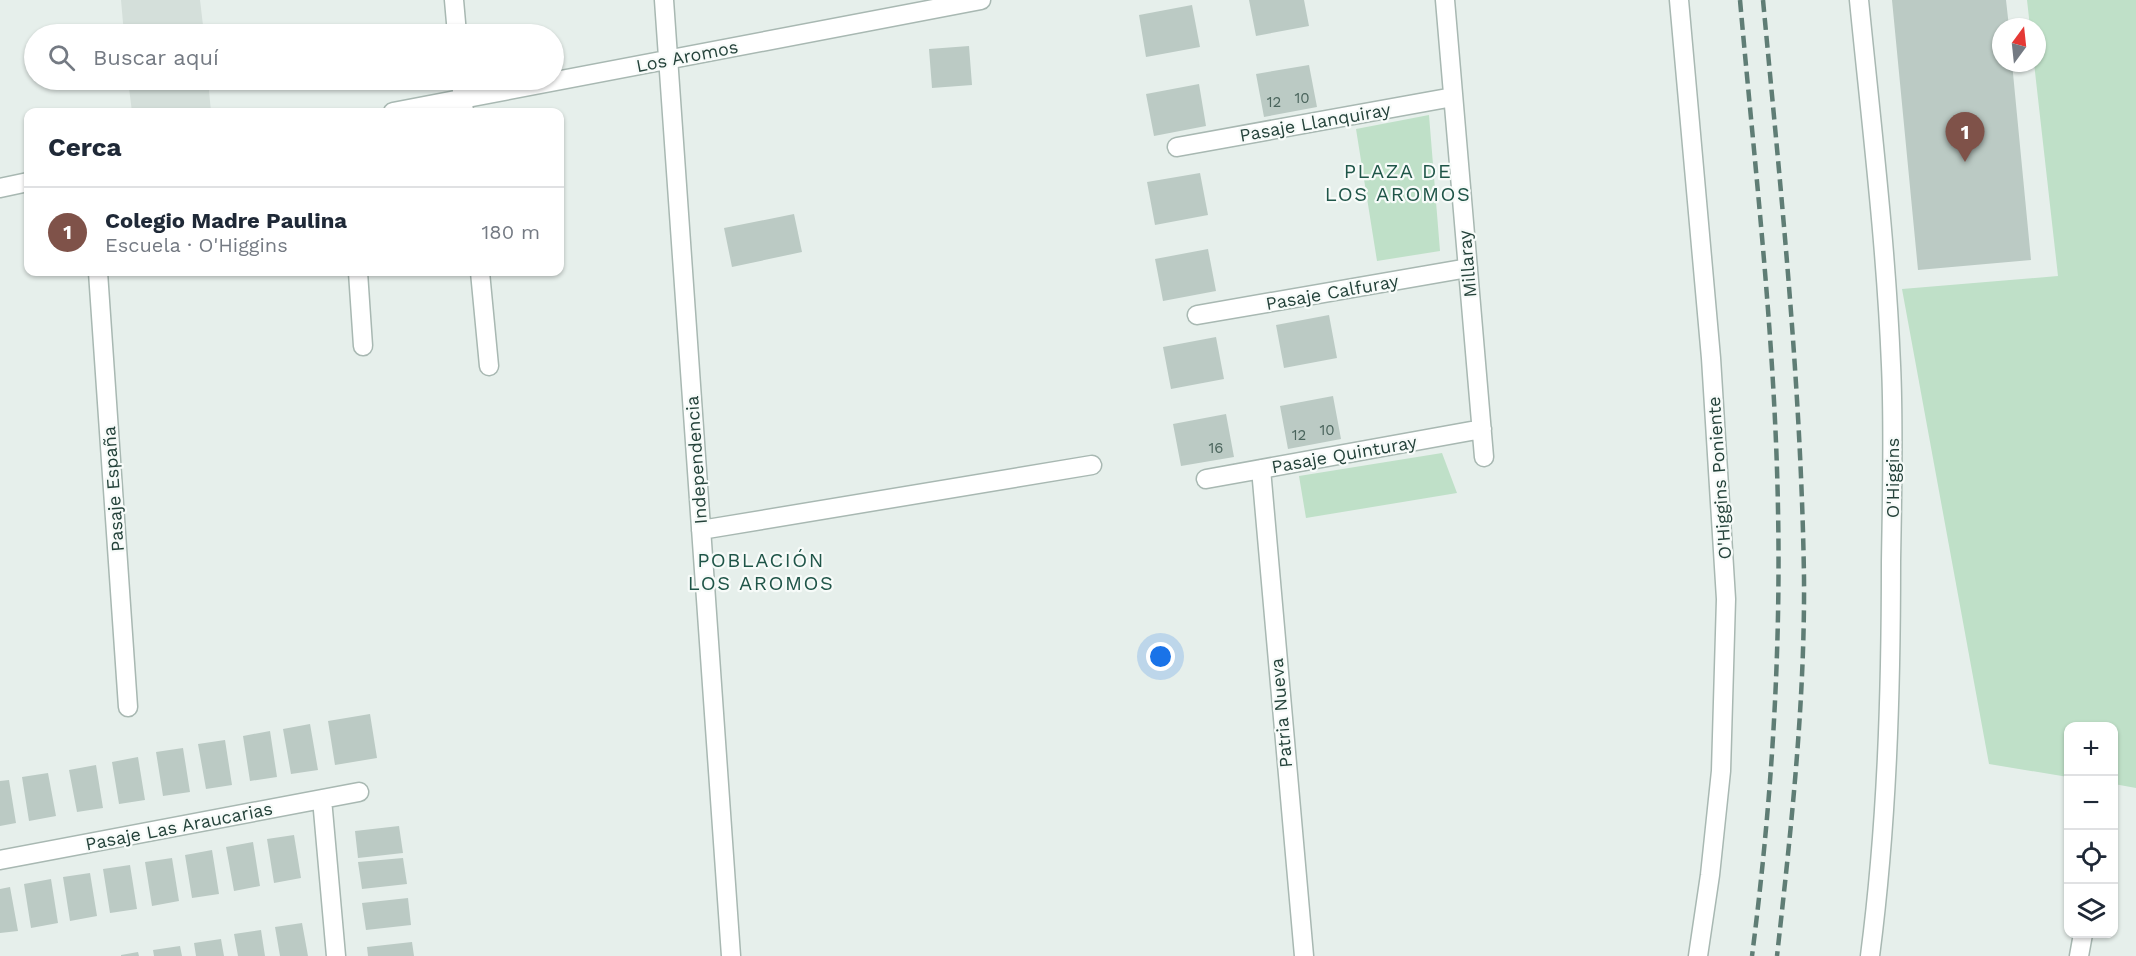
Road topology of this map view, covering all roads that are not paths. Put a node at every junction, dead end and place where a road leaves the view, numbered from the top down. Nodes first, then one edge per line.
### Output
1 (454, 0) edge
2 (664, 0) edge
3 (981, 0) edge
4 (1445, 0) edge
5 (1679, 0) edge
6 (1859, 0) edge
7 (456, 24) edge
8 (669, 60) junction
9 (564, 83) edge
10 (462, 90) edge
11 (535, 90) edge
12 (1453, 97) junction
13 (463, 106) edge
14 (440, 108) edge
15 (1177, 147) dead end
16 (24, 183) edge
17 (0, 188) edge
18 (1468, 268) junction
19 (98, 276) edge
20 (358, 276) edge
21 (480, 276) edge
22 (1197, 315) dead end
23 (363, 346) dead end
24 (489, 366) dead end
25 (1482, 429) junction
26 (1484, 457) dead end
27 (1092, 465) dead end
28 (1261, 469) junction
29 (1206, 479) dead end
30 (701, 530) junction
31 (128, 707) dead end
32 (359, 792) dead end
33 (322, 799) junction
34 (0, 861) edge
35 (2082, 938) edge
36 (336, 956) edge
37 (730, 956) edge
38 (1304, 956) edge
39 (1698, 956) edge
40 (1870, 956) edge
41 (2079, 956) edge

1 - 7 street
2 - 8 street, Independencia
3 - 8 street, Los Aromos
4 - 12 street, Millaray
5 - 39 street, O'Higgins Poniente
6 - 40 street, O'Higgins
8 - 9 street, Los Aromos
8 - 30 street, Independencia
10 - 13 street
11 - 13 street, Los Aromos
12 - 15 street, Pasaje Llanquiray
12 - 18 street, Millaray
13 - 14 street, Los Aromos
16 - 17 street
18 - 22 street, Pasaje Calfuray
18 - 25 street, Millaray
19 - 31 street, Pasaje España
20 - 23 street
21 - 24 street
25 - 26 street, Millaray
25 - 28 street, Pasaje Quinturay
27 - 30 street
28 - 29 street, Pasaje Quinturay
28 - 38 street, Patria Nueva
30 - 37 street, Independencia
32 - 33 street, Pasaje Las Araucarias
33 - 34 street, Pasaje Las Araucarias
33 - 36 street
35 - 41 street

